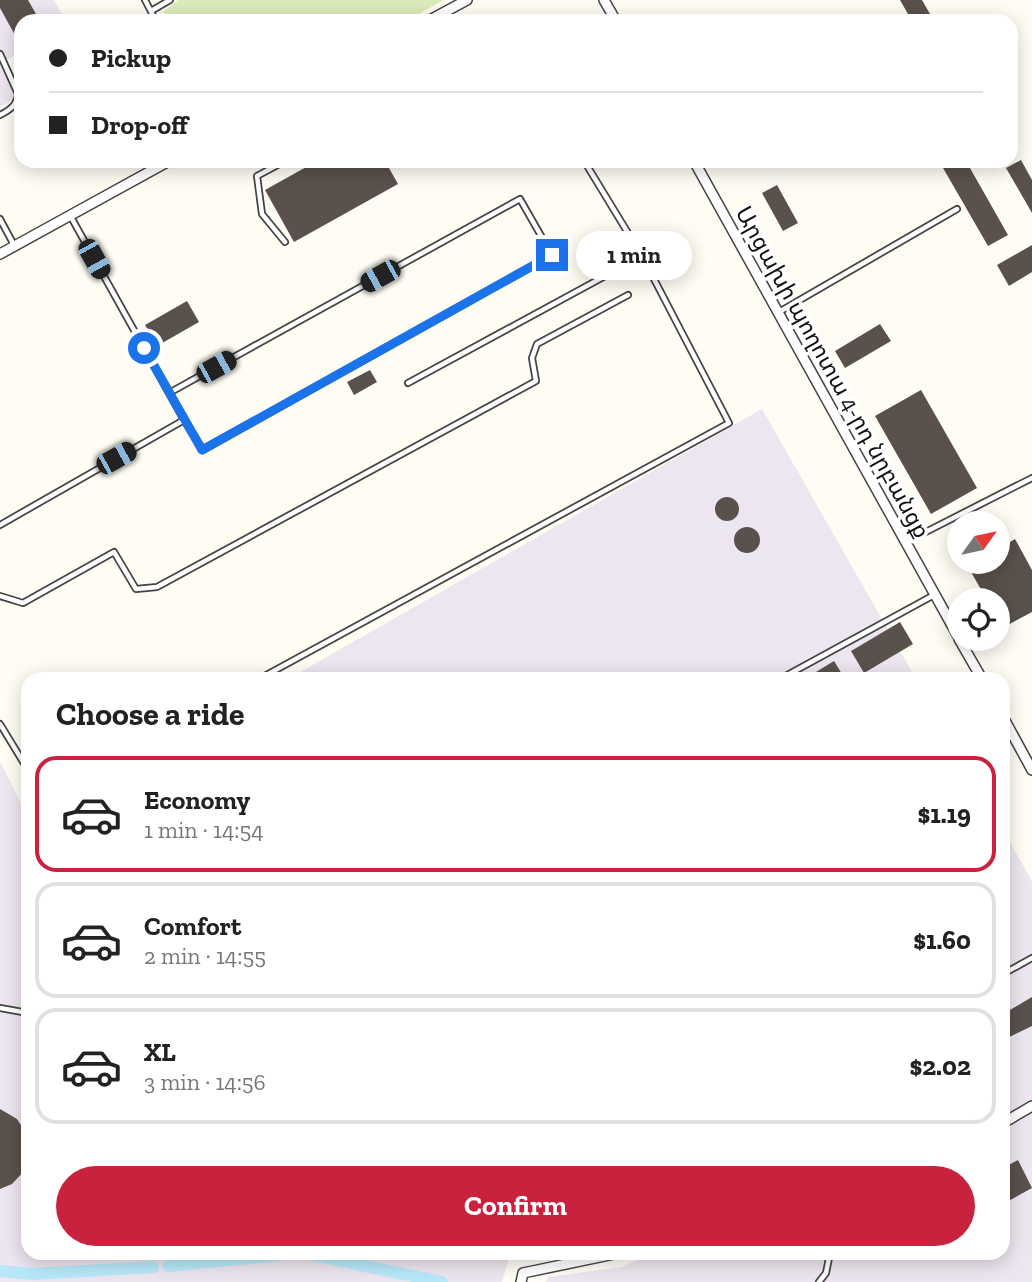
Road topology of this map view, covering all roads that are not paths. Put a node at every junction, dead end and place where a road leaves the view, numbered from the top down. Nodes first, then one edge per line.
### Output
1 (145, 0) edge
2 (170, 0) edge
3 (467, 0) edge
4 (151, 10) junction
5 (153, 14) edge
6 (441, 14) edge
7 (0, 54) edge
8 (14, 78) edge
9 (14, 104) edge
10 (0, 116) edge
11 (156, 168) edge
12 (272, 168) edge
13 (588, 168) edge
14 (698, 168) edge
15 (957, 209) dead end
16 (70, 216) junction
17 (0, 219) edge
18 (285, 242) dead end
19 (15, 246) junction
20 (1, 251) edge
21 (642, 256) junction
22 (628, 295) dead end
23 (778, 312) junction
24 (408, 383) dead end
25 (169, 393) junction
26 (184, 420) junction
27 (1032, 478) edge
28 (0, 525) edge
29 (906, 542) junction
30 (934, 594) junction
31 (0, 596) edge
32 (947, 617) edge
33 (966, 651) edge
34 (272, 672) edge
35 (793, 672) edge
36 (978, 672) edge
37 (0, 724) edge
38 (1010, 730) edge
39 (1013, 735) junction
40 (1010, 736) edge
41 (21, 758) edge
42 (1032, 770) edge
43 (1032, 958) edge
44 (1010, 970) edge
45 (0, 1008) edge
46 (21, 1012) edge
47 (1032, 1106) edge
48 (1010, 1119) edge
49 (585, 1260) edge
50 (829, 1260) edge
51 (521, 1282) edge
52 (820, 1282) edge

1 - 4 lane
2 - 4 lane
3 - 6 street
4 - 5 lane
7 - 8 lane
9 - 10 lane
11 - 16 street
12 - 18 lane
13 - 21 lane
14 - 23 street, Արցախի պողոտա 4-րդ նրբանցք
15 - 23 lane
16 - 19 street
16 - 25 lane
17 - 19 lane
19 - 20 street
21 - 24 lane
21 - 34 lane
22 - 31 lane
23 - 29 street, Արցախի պողոտա 4-րդ նրբանցք
25 - 26 lane
25 - 26 lane
26 - 28 lane
27 - 29 lane
29 - 30 street, Արցախի պողոտա 4-րդ նրբանցք
30 - 32 street, Արցախի պողոտա 4-րդ նրբանցք
30 - 35 lane
33 - 36 street, Արցախի պողոտա 4-րդ նրբանցք
37 - 41 lane
38 - 39 street
39 - 40 lane
39 - 42 street
43 - 44 lane
45 - 46 lane
47 - 48 street
49 - 51 street
50 - 52 lane

